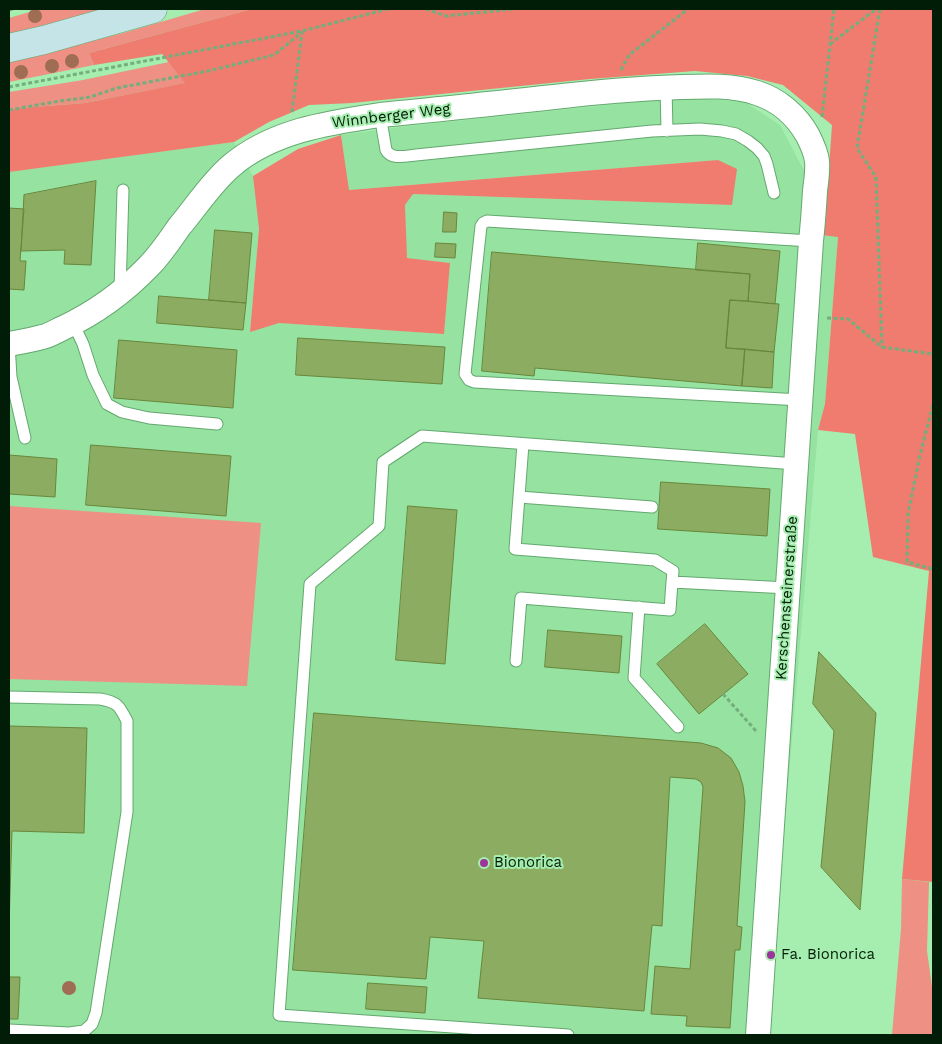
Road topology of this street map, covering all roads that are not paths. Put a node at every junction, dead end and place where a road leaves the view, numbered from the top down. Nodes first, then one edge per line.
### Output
1 (153, 9) edge
2 (9, 48) edge
3 (666, 87) junction
4 (380, 115) junction
5 (667, 131) junction
6 (817, 161) joint
7 (123, 190) dead end
8 (774, 194) dead end
9 (811, 241) junction
10 (120, 293) junction
11 (73, 323) junction
12 (9, 344) edge
13 (801, 400) junction
14 (217, 424) dead end
15 (25, 438) dead end
16 (523, 444) junction
17 (796, 464) junction
18 (519, 497) junction
19 (652, 507) dead end
20 (672, 582) junction
21 (788, 588) junction
22 (639, 607) junction
23 (516, 661) dead end
24 (9, 697) edge
25 (678, 728) dead end
26 (9, 1030) edge
27 (568, 1035) edge
28 (758, 1035) edge

1 - 2 main road
3 - 4 street, Winnberger Weg
3 - 5 lane
3 - 6 street, Winnberger Weg
4 - 5 lane
4 - 10 street, Winnberger Weg
5 - 8 lane
6 - 9 street, Kerschensteinerstraße
7 - 10 lane
9 - 13 street, Kerschensteinerstraße
9 - 13 lane
10 - 11 street, Winnberger Weg
11 - 12 street, Winnberger Weg
11 - 14 lane
12 - 15 lane
13 - 17 street, Kerschensteinerstraße
16 - 17 lane
16 - 18 lane
16 - 27 lane
17 - 21 street, Kerschensteinerstraße
18 - 19 lane
18 - 20 lane
20 - 21 lane
20 - 22 lane
21 - 28 street, Kerschensteinerstraße
22 - 23 lane
22 - 25 lane
24 - 26 lane

